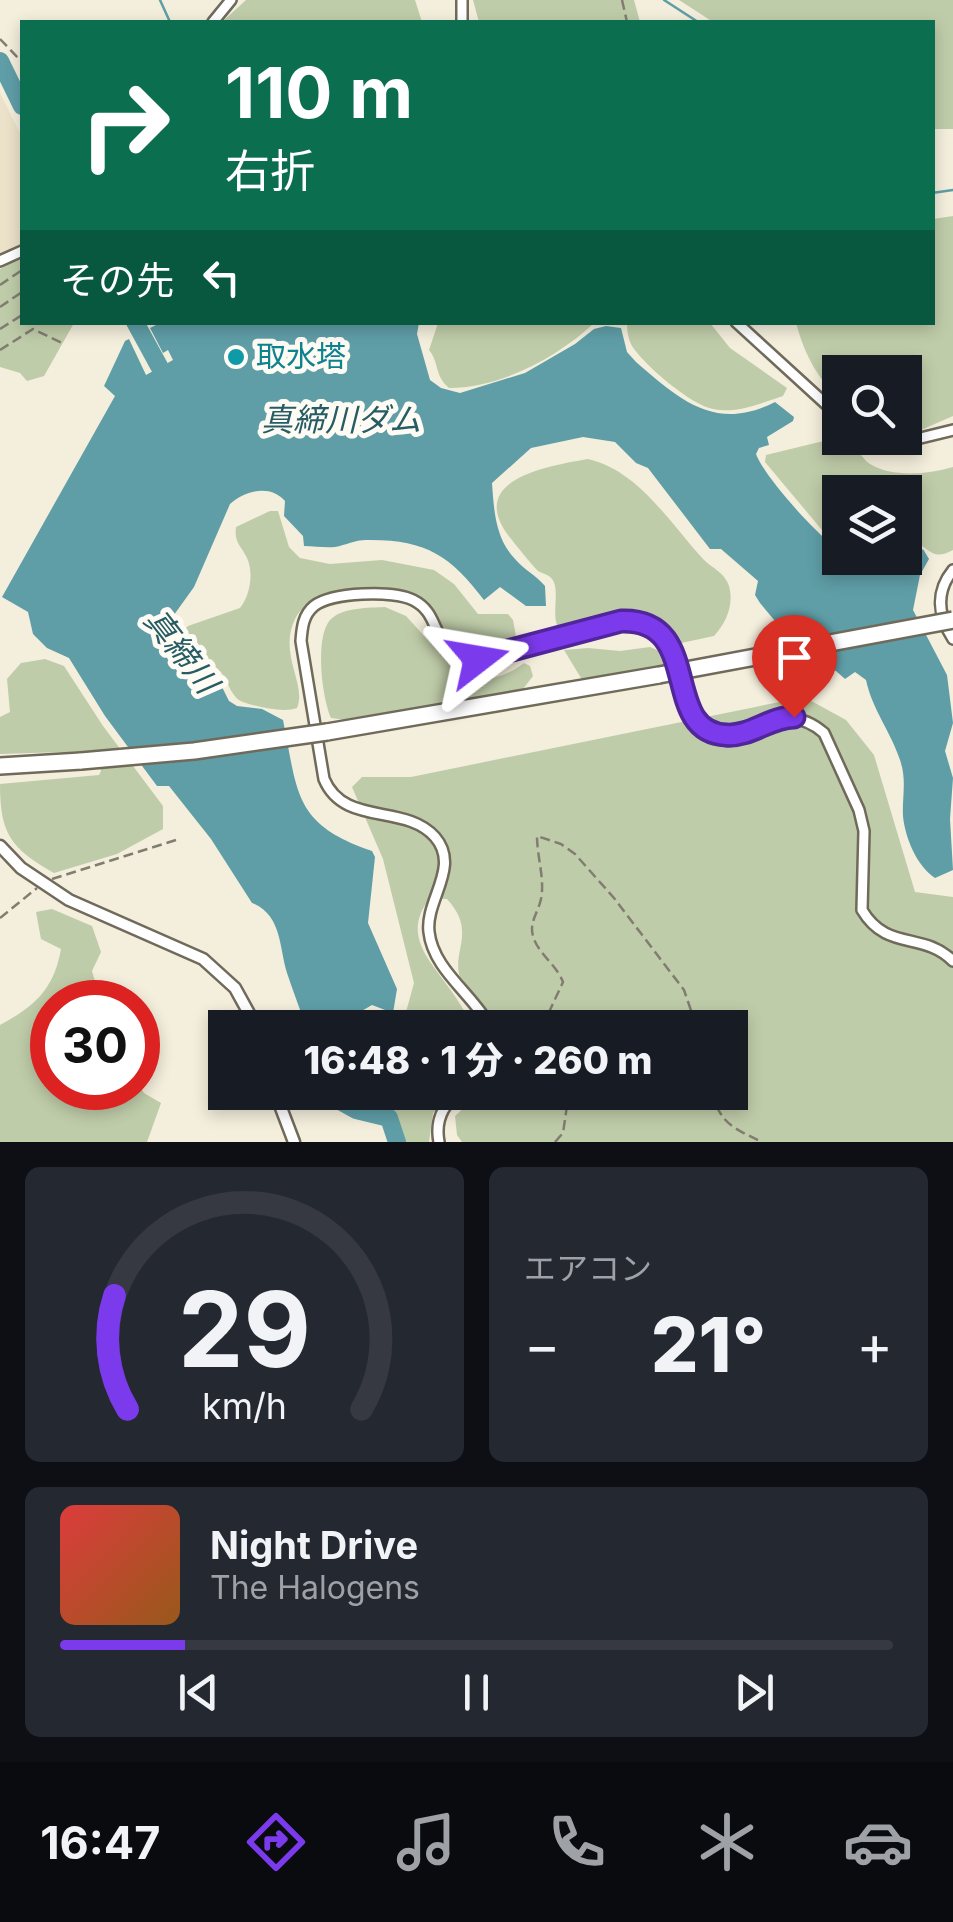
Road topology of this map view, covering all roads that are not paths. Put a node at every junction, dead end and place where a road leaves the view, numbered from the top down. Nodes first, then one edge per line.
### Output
1 (231, 0) edge
2 (214, 20) edge
3 (739, 325) edge
4 (822, 401) edge
5 (953, 430) edge
6 (922, 438) edge
7 (953, 570) edge
8 (953, 620) edge
9 (953, 639) edge
10 (0, 766) edge
11 (0, 846) edge
12 (953, 961) edge
13 (247, 1010) edge
14 (477, 1010) edge
15 (282, 1110) edge
16 (443, 1110) edge
17 (294, 1142) edge
18 (439, 1142) edge

1 - 2 street
3 - 4 street
5 - 6 street
7 - 9 street
8 - 10 highway, bridge
11 - 13 street
12 - 14 street
15 - 17 street
16 - 18 street

